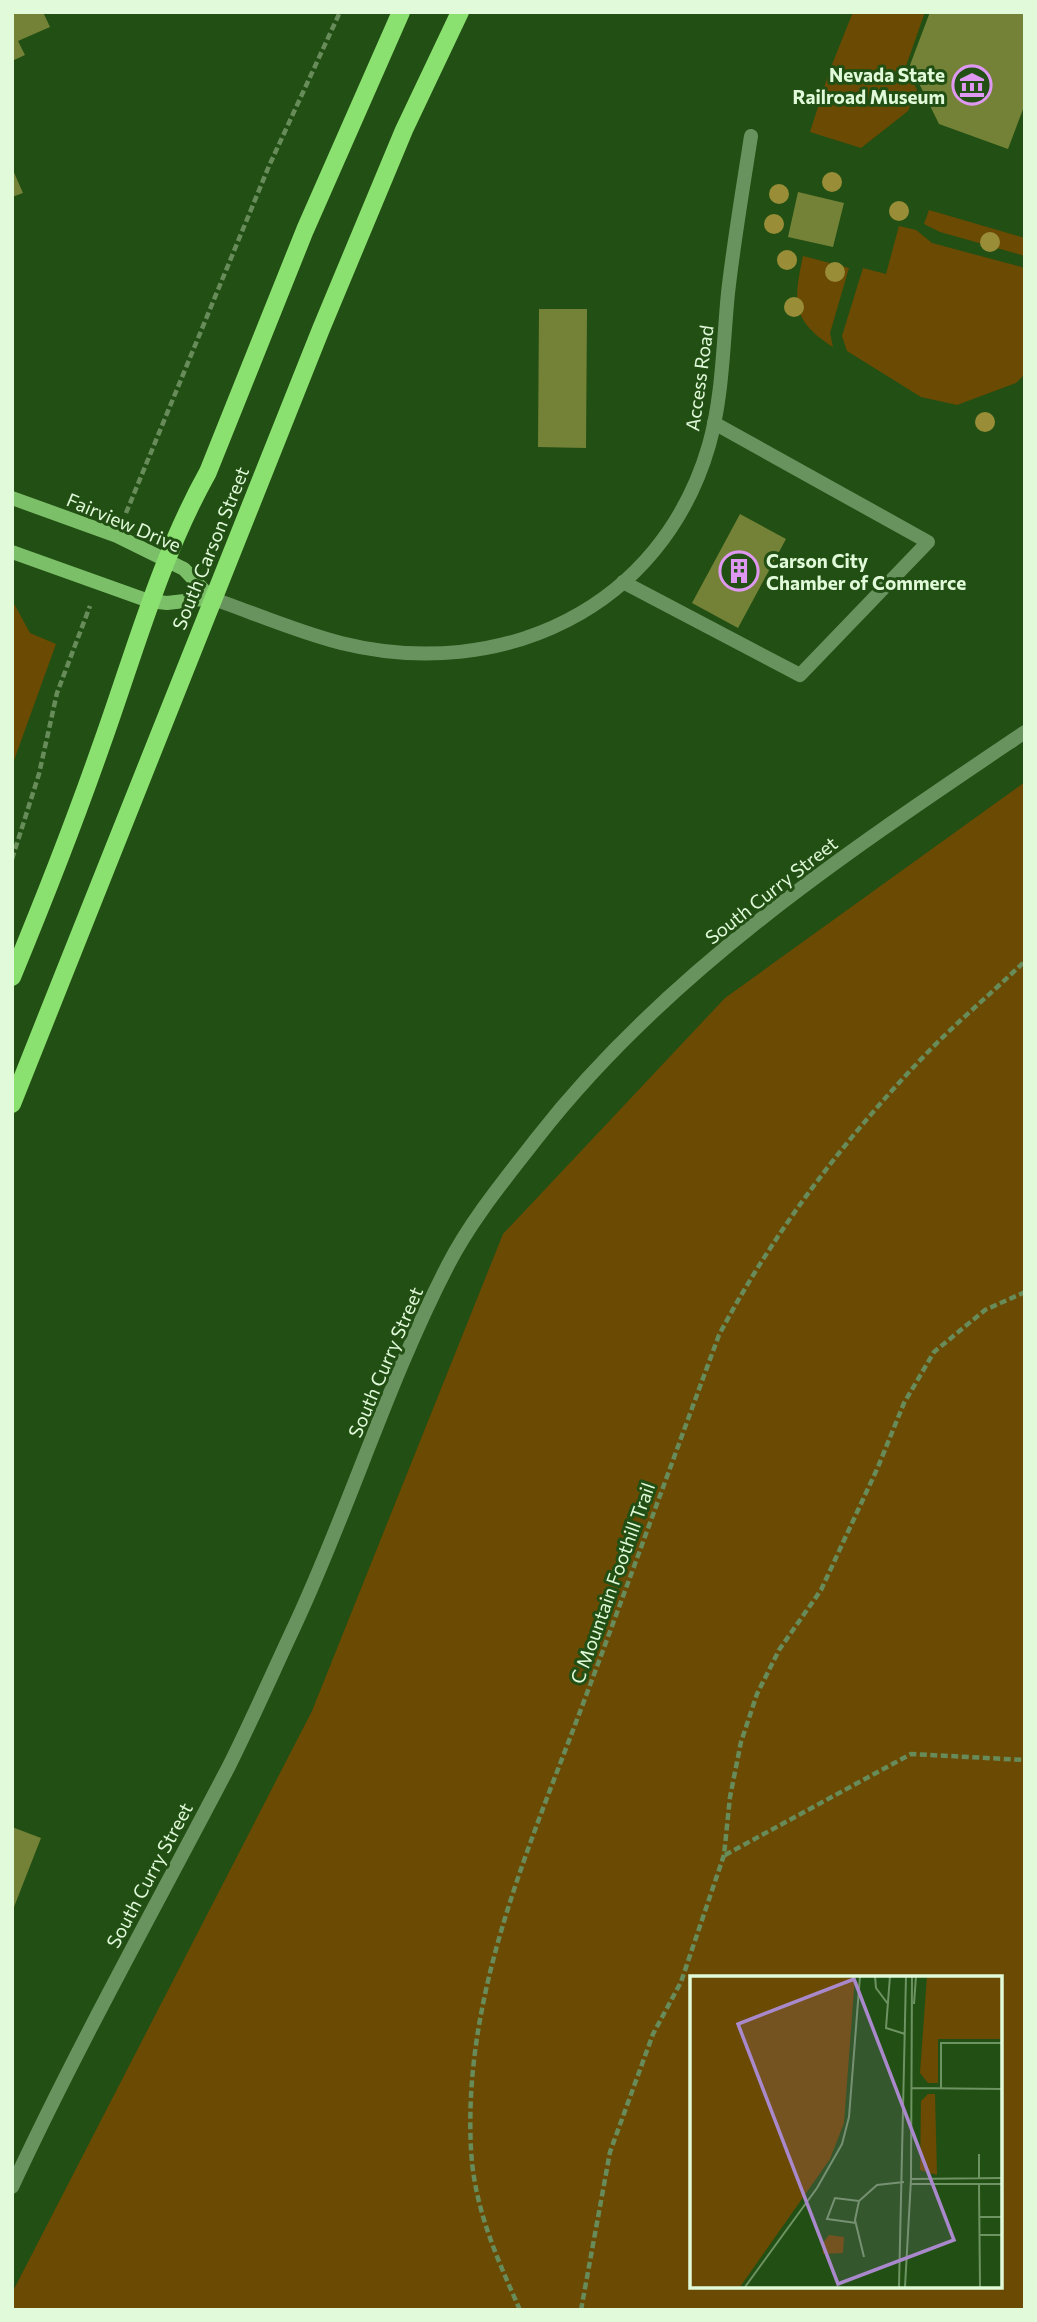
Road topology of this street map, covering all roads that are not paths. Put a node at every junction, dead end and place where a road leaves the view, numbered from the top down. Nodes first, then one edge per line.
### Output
1 (401, 12) edge
2 (460, 12) edge
3 (751, 136) dead end
4 (714, 423) junction
5 (12, 498) edge
6 (12, 552) edge
7 (166, 560) junction
8 (624, 582) junction
9 (211, 598) junction
10 (149, 601) junction
11 (1025, 732) edge
12 (12, 978) edge
13 (12, 1104) edge
14 (12, 2187) edge

1 - 7 main road, South Carson Street
2 - 9 main road, South Carson Street
3 - 4 street, Access Road
4 - 8 street, Access Road
4 - 8 street
5 - 7 main road, Fairview Drive
6 - 10 main road
7 - 9 main road, Fairview Drive
7 - 10 main road, South Carson Street
8 - 9 street, Access Road
9 - 10 main road
9 - 13 main road, South Carson Street
10 - 12 main road, South Carson Street
11 - 14 street, South Curry Street

